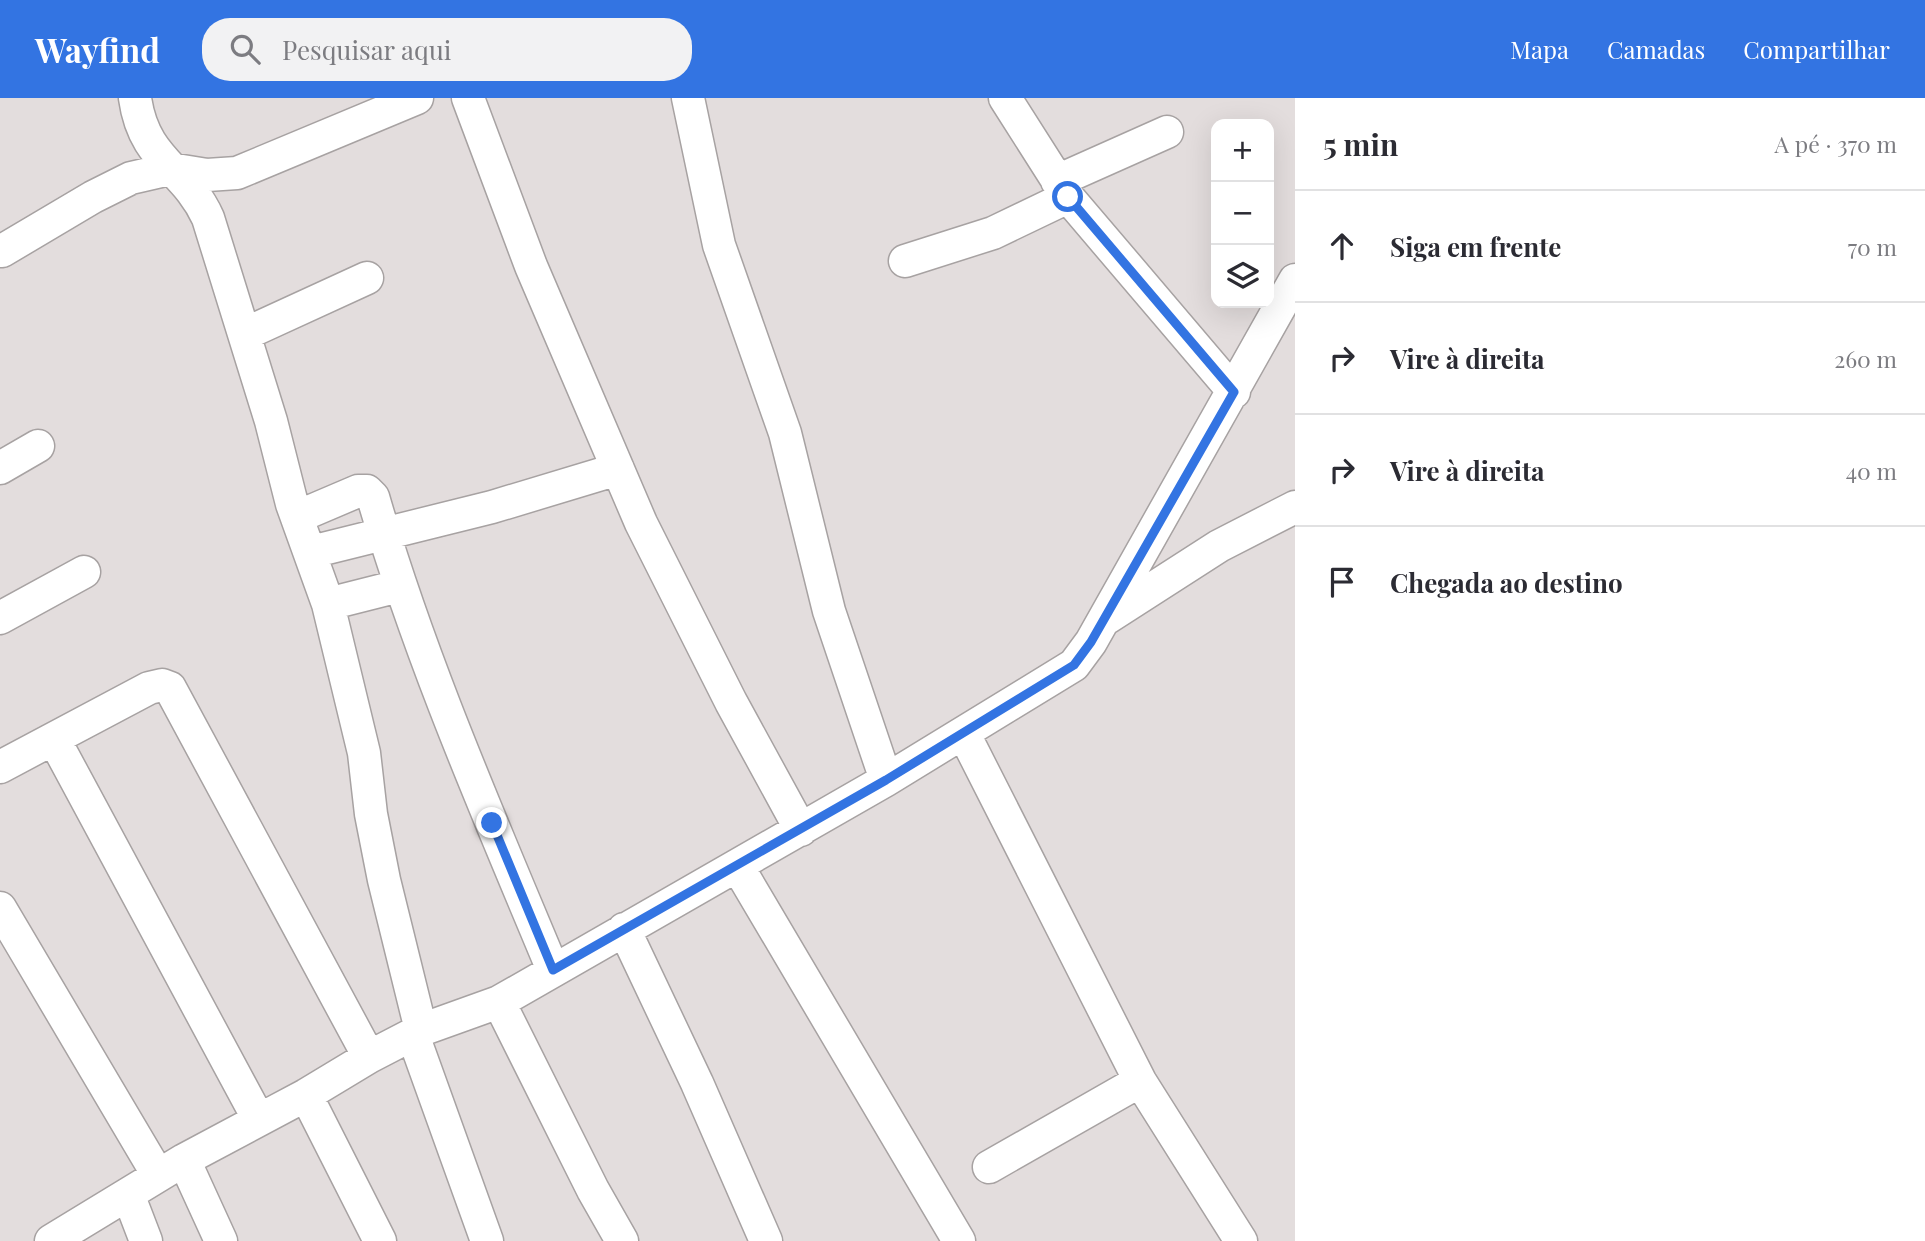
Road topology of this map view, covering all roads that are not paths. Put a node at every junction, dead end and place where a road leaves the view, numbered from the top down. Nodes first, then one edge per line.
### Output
1 (135, 98) edge
2 (417, 98) edge
3 (468, 98) edge
4 (688, 98) edge
5 (1004, 98) edge
6 (1167, 132) dead end
7 (170, 169) junction
8 (1063, 189) junction
9 (1, 250) edge
10 (905, 261) dead end
11 (368, 278) dead end
12 (1295, 279) edge
13 (245, 334) junction
14 (1234, 392) junction
15 (38, 446) dead end
16 (0, 468) edge
17 (618, 469) junction
18 (1295, 507) edge
19 (298, 517) junction
20 (384, 536) junction
21 (311, 552) junction
22 (84, 572) dead end
23 (399, 586) junction
24 (328, 604) junction
25 (0, 618) edge
26 (1100, 622) junction
27 (964, 734) junction
28 (54, 739) junction
29 (0, 767) edge
30 (886, 780) junction
31 (801, 830) junction
32 (738, 867) junction
33 (0, 908) edge
34 (624, 929) junction
35 (553, 970) junction
36 (499, 1002) junction
37 (417, 1032) junction
38 (369, 1057) junction
39 (1140, 1081) junction
40 (306, 1095) junction
41 (259, 1120) junction
42 (989, 1167) dead end
43 (171, 1168) junction
44 (128, 1194) junction
45 (51, 1241) edge
46 (146, 1241) edge
47 (221, 1241) edge
48 (380, 1241) edge
49 (487, 1241) edge
50 (622, 1241) edge
51 (766, 1241) edge
52 (959, 1241) edge
53 (1241, 1241) edge

1 - 7 street
2 - 7 street
3 - 17 street
4 - 30 street
5 - 8 street
6 - 8 street
7 - 9 street
7 - 13 street
8 - 10 street
8 - 14 street
11 - 13 street
12 - 14 street
13 - 19 street
14 - 26 street
15 - 16 street
17 - 20 street
17 - 31 street
18 - 26 street
19 - 20 street
19 - 21 street
20 - 21 street
20 - 23 street
21 - 24 street
22 - 25 street
23 - 24 street
23 - 35 street
24 - 37 street
26 - 27 street
27 - 30 street
27 - 39 street
28 - 29 street
28 - 38 street
28 - 41 street
30 - 31 street
31 - 32 street
32 - 34 street
32 - 52 street
33 - 43 street
34 - 35 street
34 - 51 street
35 - 36 street
36 - 37 street
36 - 50 street
37 - 38 street
37 - 49 street
38 - 40 street
39 - 42 street
39 - 53 street
40 - 41 street
40 - 48 street
41 - 43 street
43 - 44 street
43 - 47 street
44 - 45 street
44 - 46 street

